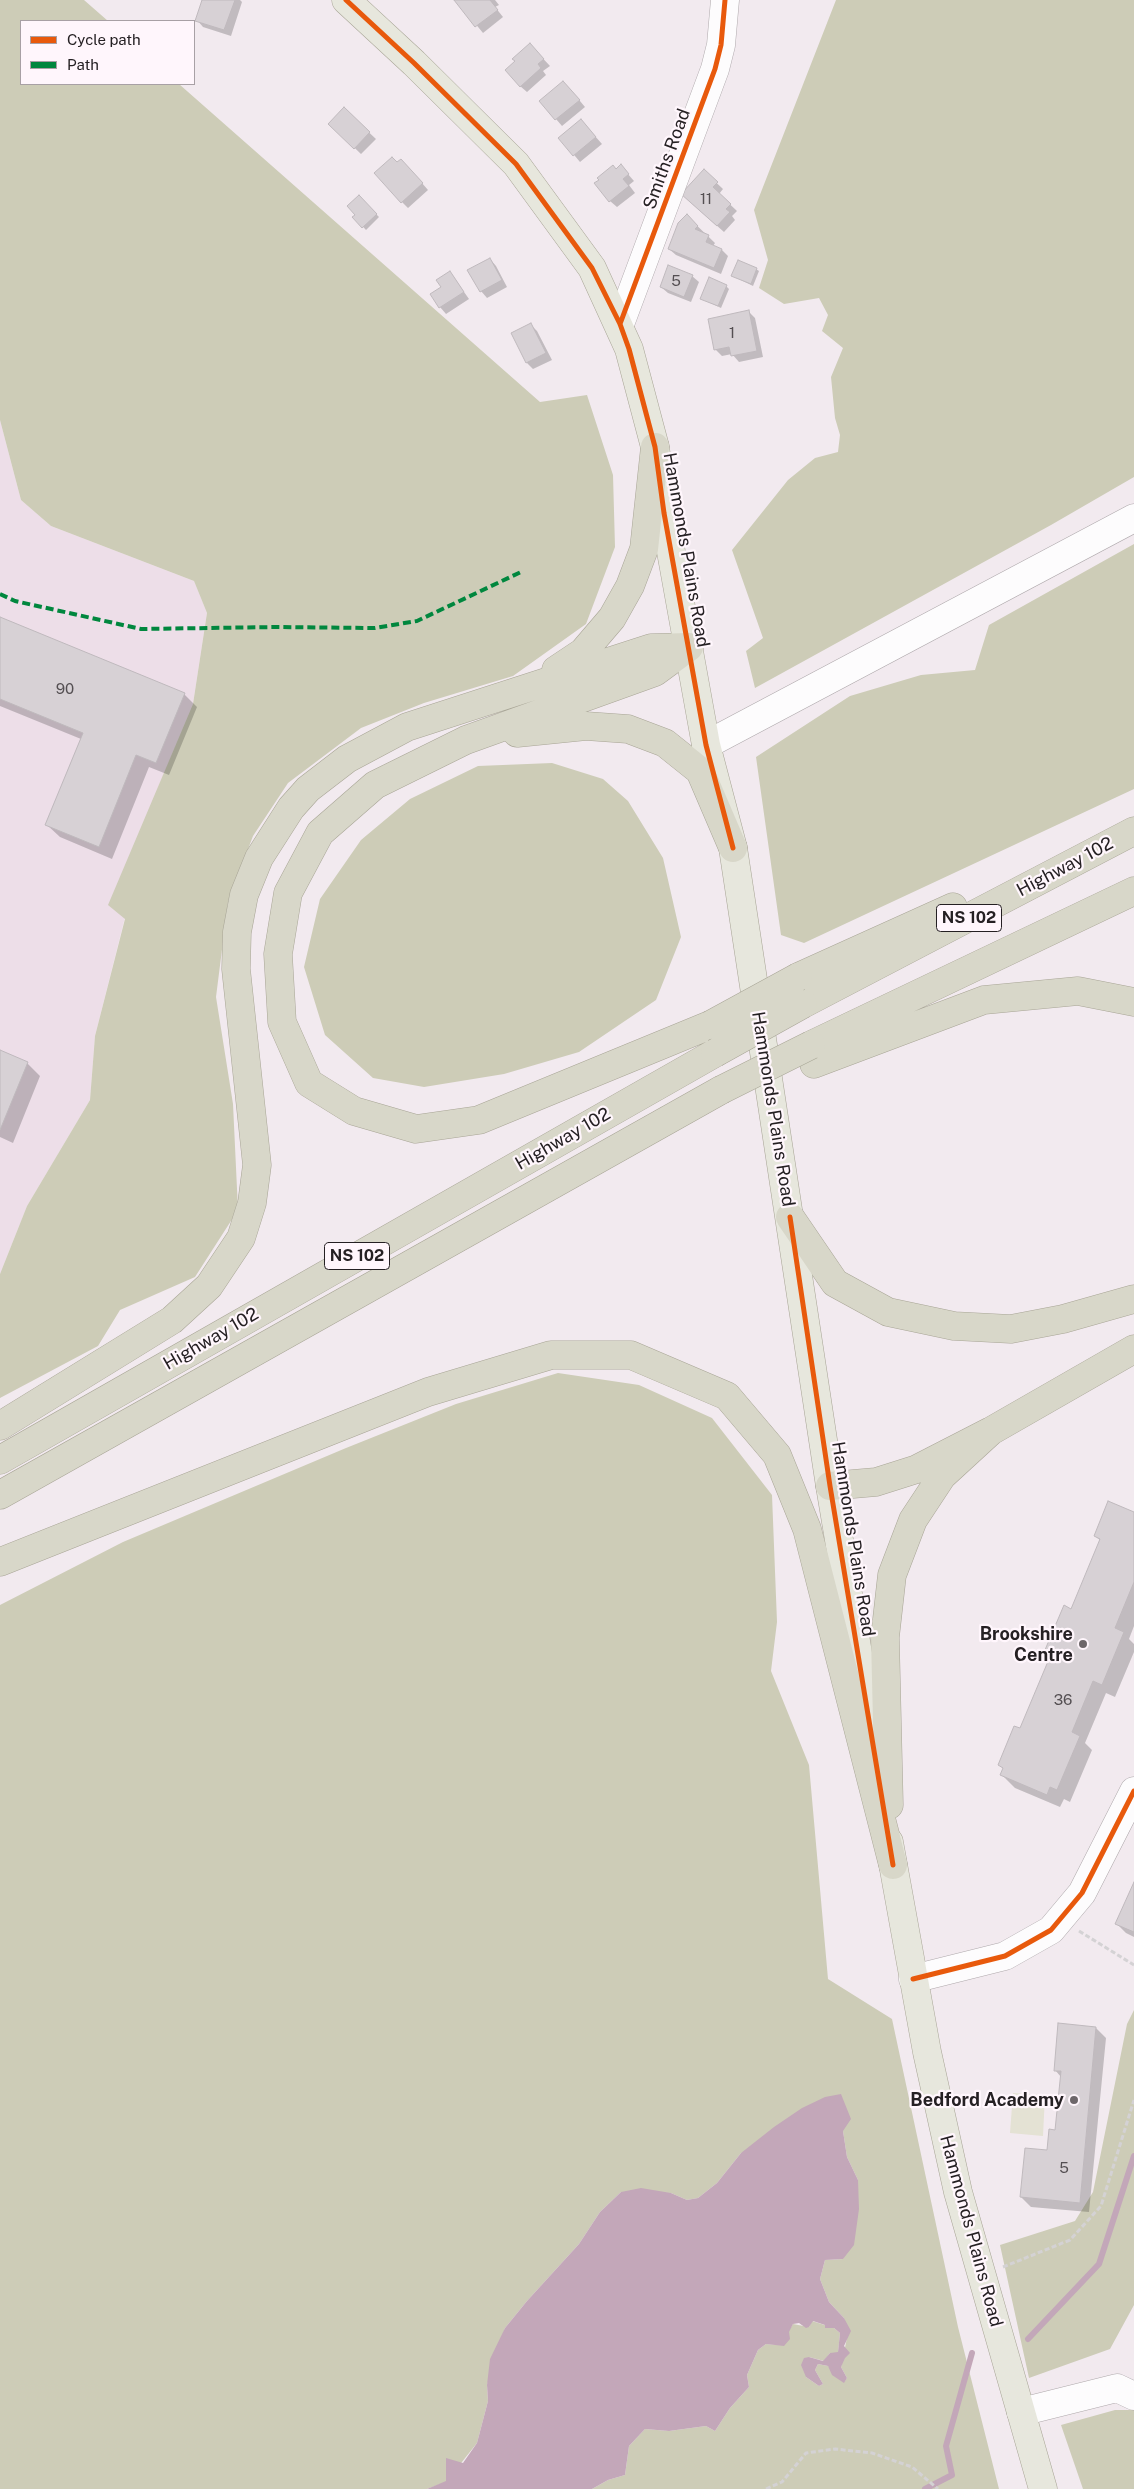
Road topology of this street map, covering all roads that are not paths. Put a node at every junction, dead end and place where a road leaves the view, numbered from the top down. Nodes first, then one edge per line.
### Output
1 (346, 0) edge
2 (725, 0) edge
3 (620, 324) junction
4 (655, 447) junction
5 (1134, 518) edge
6 (689, 647) junction
7 (530, 687) junction
8 (466, 740) junction
9 (706, 745) junction
10 (1134, 824) edge
11 (1134, 831) edge
12 (733, 848) junction
13 (1134, 891) edge
14 (1134, 1002) edge
15 (813, 1054) junction
16 (790, 1217) junction
17 (1134, 1299) edge
18 (1134, 1349) edge
19 (0, 1426) edge
20 (991, 1432) junction
21 (0, 1460) edge
22 (830, 1486) junction
23 (0, 1495) edge
24 (0, 1562) edge
25 (1134, 1791) edge
26 (891, 1855) junction
27 (913, 1978) junction
28 (1134, 2396) edge
29 (1021, 2412) junction
30 (1043, 2489) edge

1 - 3 main road, Hammonds Plains Road
2 - 3 street, Smiths Road
3 - 4 main road, Hammonds Plains Road
4 - 6 main road, Hammonds Plains Road
4 - 7 highway
5 - 9 street
6 - 7 highway
6 - 8 highway
6 - 9 main road, Hammonds Plains Road
7 - 19 highway
8 - 10 highway, bridge
8 - 12 highway
9 - 12 main road, Hammonds Plains Road
11 - 21 highway, Highway 102 / NS 102, bridge
12 - 16 main road, Hammonds Plains Road
13 - 15 highway, Highway 102 / NS 102
14 - 15 highway
15 - 23 highway, Highway 102 / NS 102, bridge
16 - 17 highway
16 - 22 main road, Hammonds Plains Road
18 - 20 highway
20 - 22 highway
20 - 26 highway
22 - 26 main road, Hammonds Plains Road
24 - 26 highway
25 - 27 street
26 - 27 main road, Hammonds Plains Road
27 - 29 main road, Hammonds Plains Road
28 - 29 street
29 - 30 main road, Hammonds Plains Road

